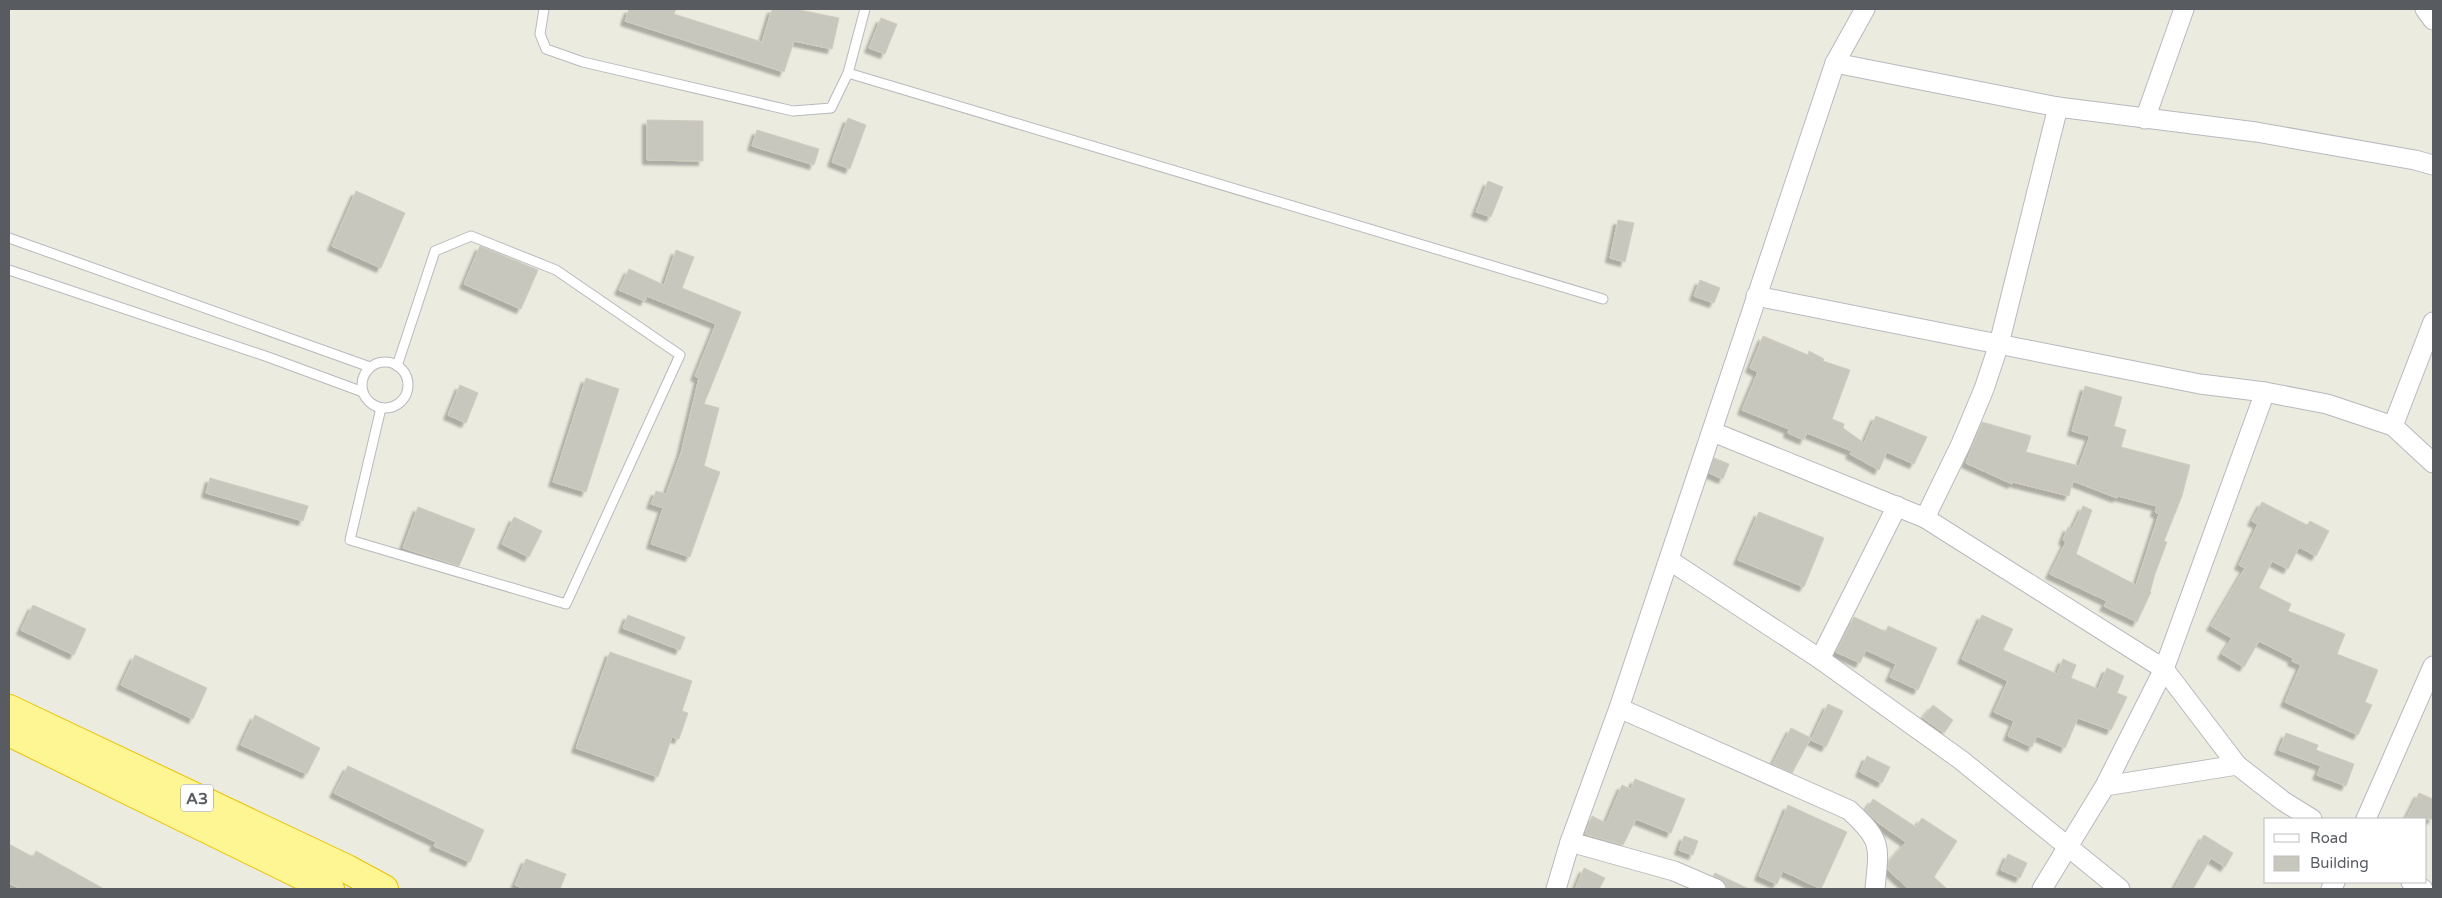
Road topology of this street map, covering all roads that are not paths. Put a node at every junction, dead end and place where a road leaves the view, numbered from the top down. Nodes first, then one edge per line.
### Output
1 (544, 9) edge
2 (865, 9) edge
3 (1865, 9) edge
4 (2184, 9) edge
5 (2425, 9) edge
6 (2433, 20) edge
7 (1835, 63) junction
8 (848, 73) junction
9 (2058, 107) junction
10 (2145, 119) junction
11 (2433, 165) edge
12 (9, 238) edge
13 (9, 270) edge
14 (1756, 296) junction
15 (1603, 299) dead end
16 (2433, 322) edge
17 (1999, 344) junction
18 (2426, 358) edge
19 (397, 366) junction
20 (370, 367) junction
21 (363, 392) junction
22 (2265, 392) junction
23 (381, 408) junction
24 (2393, 426) junction
25 (1713, 432) junction
26 (2433, 463) edge
27 (1896, 506) junction
28 (1925, 518) junction
29 (1669, 560) junction
30 (1820, 659) junction
31 (2433, 666) edge
32 (2164, 669) junction
33 (1619, 708) junction
34 (9, 709) edge
35 (9, 732) edge
36 (2237, 764) junction
37 (2105, 786) junction
38 (2310, 818) edge
39 (2366, 818) edge
40 (1570, 842) junction
41 (2068, 847) junction
42 (330, 889) edge
43 (384, 889) edge
44 (1556, 889) edge
45 (1716, 889) edge
46 (1875, 889) edge
47 (2042, 889) edge
48 (2120, 889) edge

1 - 8 lane
2 - 8 lane
3 - 7 street
4 - 10 street
5 - 6 street
7 - 9 street
7 - 14 street
8 - 15 lane
9 - 10 street
9 - 17 street
10 - 11 street
12 - 20 lane
13 - 21 lane
14 - 17 street
14 - 25 street
16 - 18 street
17 - 22 street
17 - 28 street
18 - 24 street
19 - 20 lane
19 - 23 lane
19 - 23 lane
20 - 21 lane
21 - 23 lane
22 - 24 street
22 - 32 street
24 - 26 street
25 - 27 street
25 - 29 street
27 - 28 street
27 - 30 street
28 - 32 street
29 - 30 street
29 - 33 street
30 - 41 street
31 - 39 street
32 - 36 street
32 - 37 street
33 - 40 street
33 - 46 street
34 - 43 highway, A3
35 - 42 highway, A3
36 - 37 street
36 - 38 street
37 - 41 street
40 - 44 street
40 - 45 street
41 - 47 street
41 - 48 street

